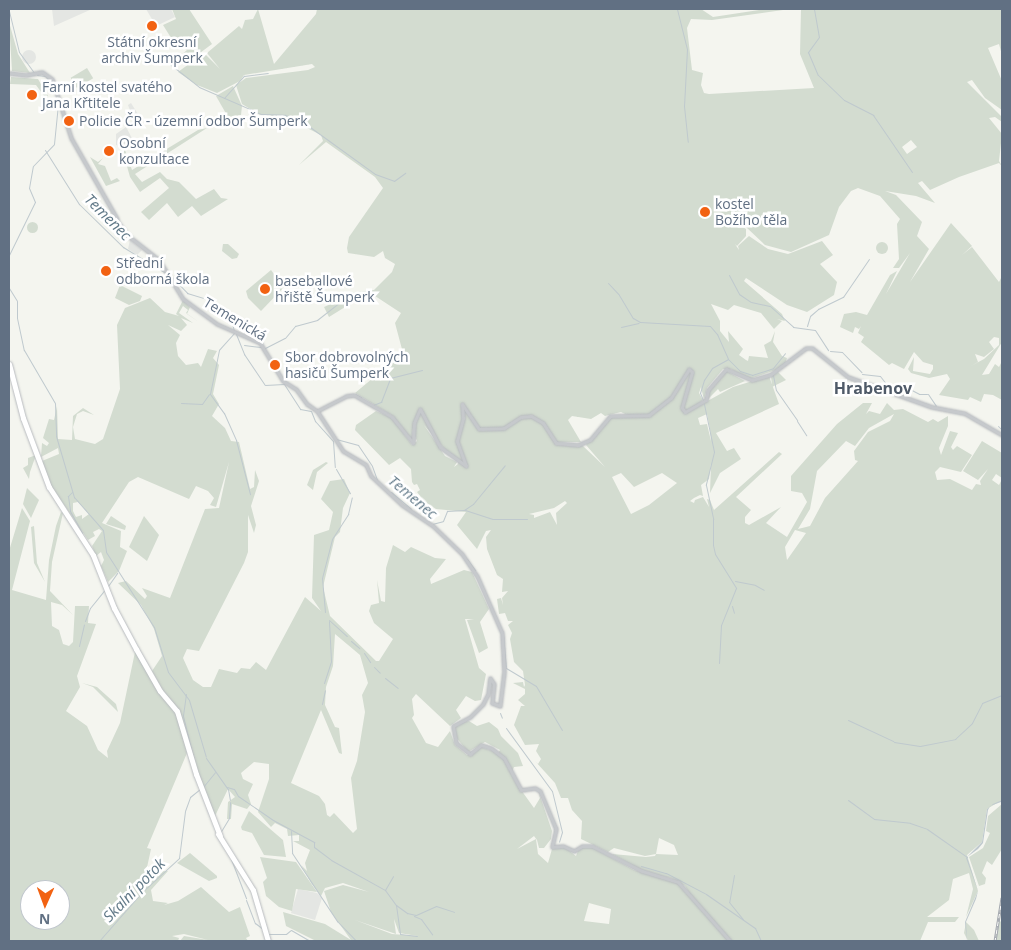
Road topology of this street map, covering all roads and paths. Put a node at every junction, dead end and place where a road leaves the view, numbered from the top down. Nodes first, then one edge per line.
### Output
1 (9, 72) edge
2 (9, 364) edge
3 (317, 412) junction
4 (1002, 434) edge
5 (268, 941) edge
6 (730, 941) edge

1 - 3 street, Temenická
2 - 5 main road
3 - 4 street
3 - 6 street, Temenická

